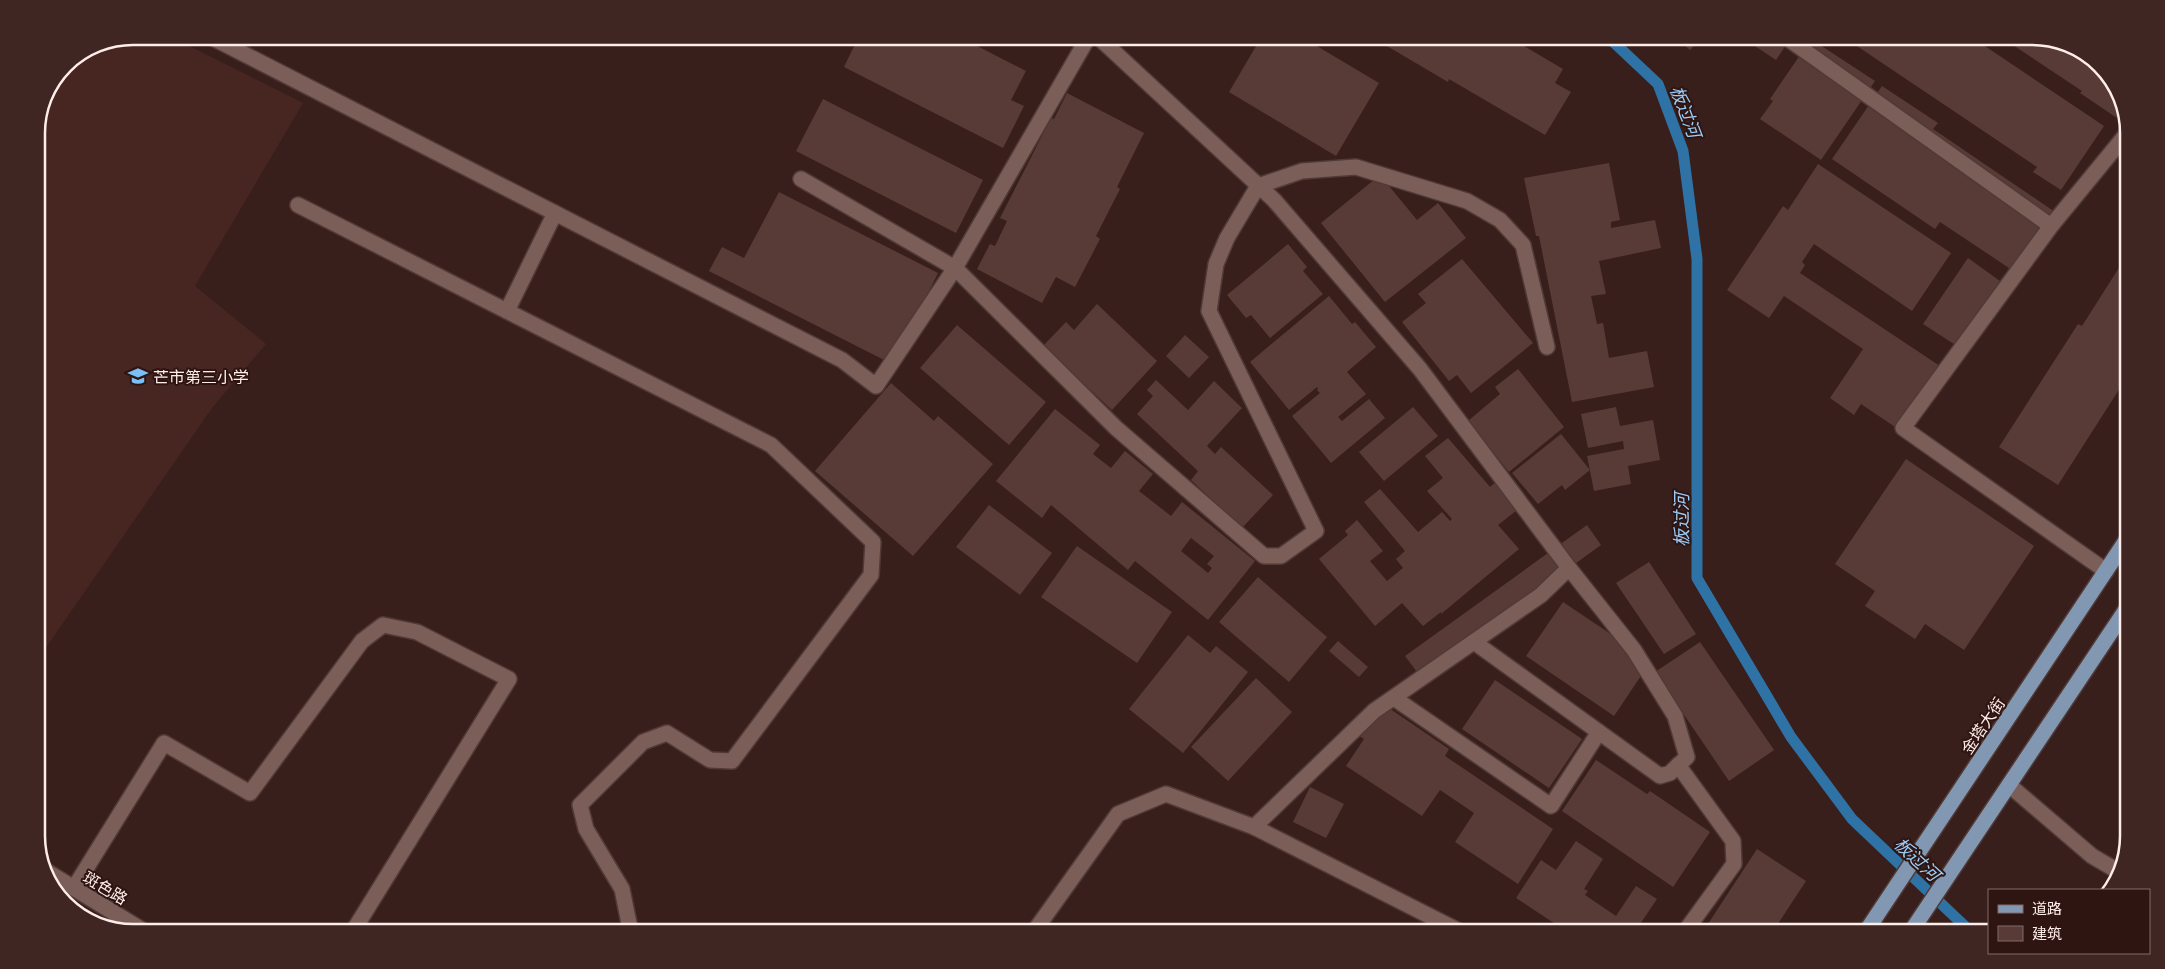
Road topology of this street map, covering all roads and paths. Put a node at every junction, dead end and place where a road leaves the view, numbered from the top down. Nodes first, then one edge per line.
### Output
1 (226, 45) edge
2 (1084, 45) edge
3 (1107, 45) edge
4 (1797, 45) edge
5 (2120, 142) edge
6 (801, 179) dead end
7 (1258, 186) junction
8 (298, 204) dead end
9 (555, 213) junction
10 (2050, 226) junction
11 (956, 268) junction
12 (507, 311) junction
13 (1548, 347) dead end
14 (2120, 550) edge
15 (1569, 568) junction
16 (2106, 571) junction
17 (2120, 618) edge
18 (1474, 642) junction
19 (1394, 698) junction
20 (1599, 732) junction
21 (1678, 765) junction
22 (2009, 785) junction
23 (1254, 827) junction
24 (2113, 869) edge
25 (55, 876) edge
26 (74, 888) junction
27 (132, 924) edge
28 (358, 924) edge
29 (629, 924) edge
30 (1039, 924) edge
31 (1445, 924) edge
32 (1691, 924) edge
33 (1871, 924) edge
34 (1916, 924) edge

1 - 9 street
2 - 11 street
3 - 7 street
4 - 10 street
5 - 10 street
6 - 11 street
7 - 11 street
7 - 13 street
7 - 15 street
8 - 12 street
9 - 11 street
9 - 12 street
10 - 16 street
12 - 29 street
14 - 16 main road, 金塔大街
15 - 18 street
15 - 21 street
16 - 33 main road, 金塔大街
17 - 22 main road
18 - 19 street
18 - 20 street
19 - 20 street
19 - 23 street
20 - 21 street
21 - 32 street
22 - 24 street
22 - 34 main road
23 - 30 street
23 - 31 street
25 - 26 street, 斑色路
26 - 27 street, 斑色路
26 - 28 street

